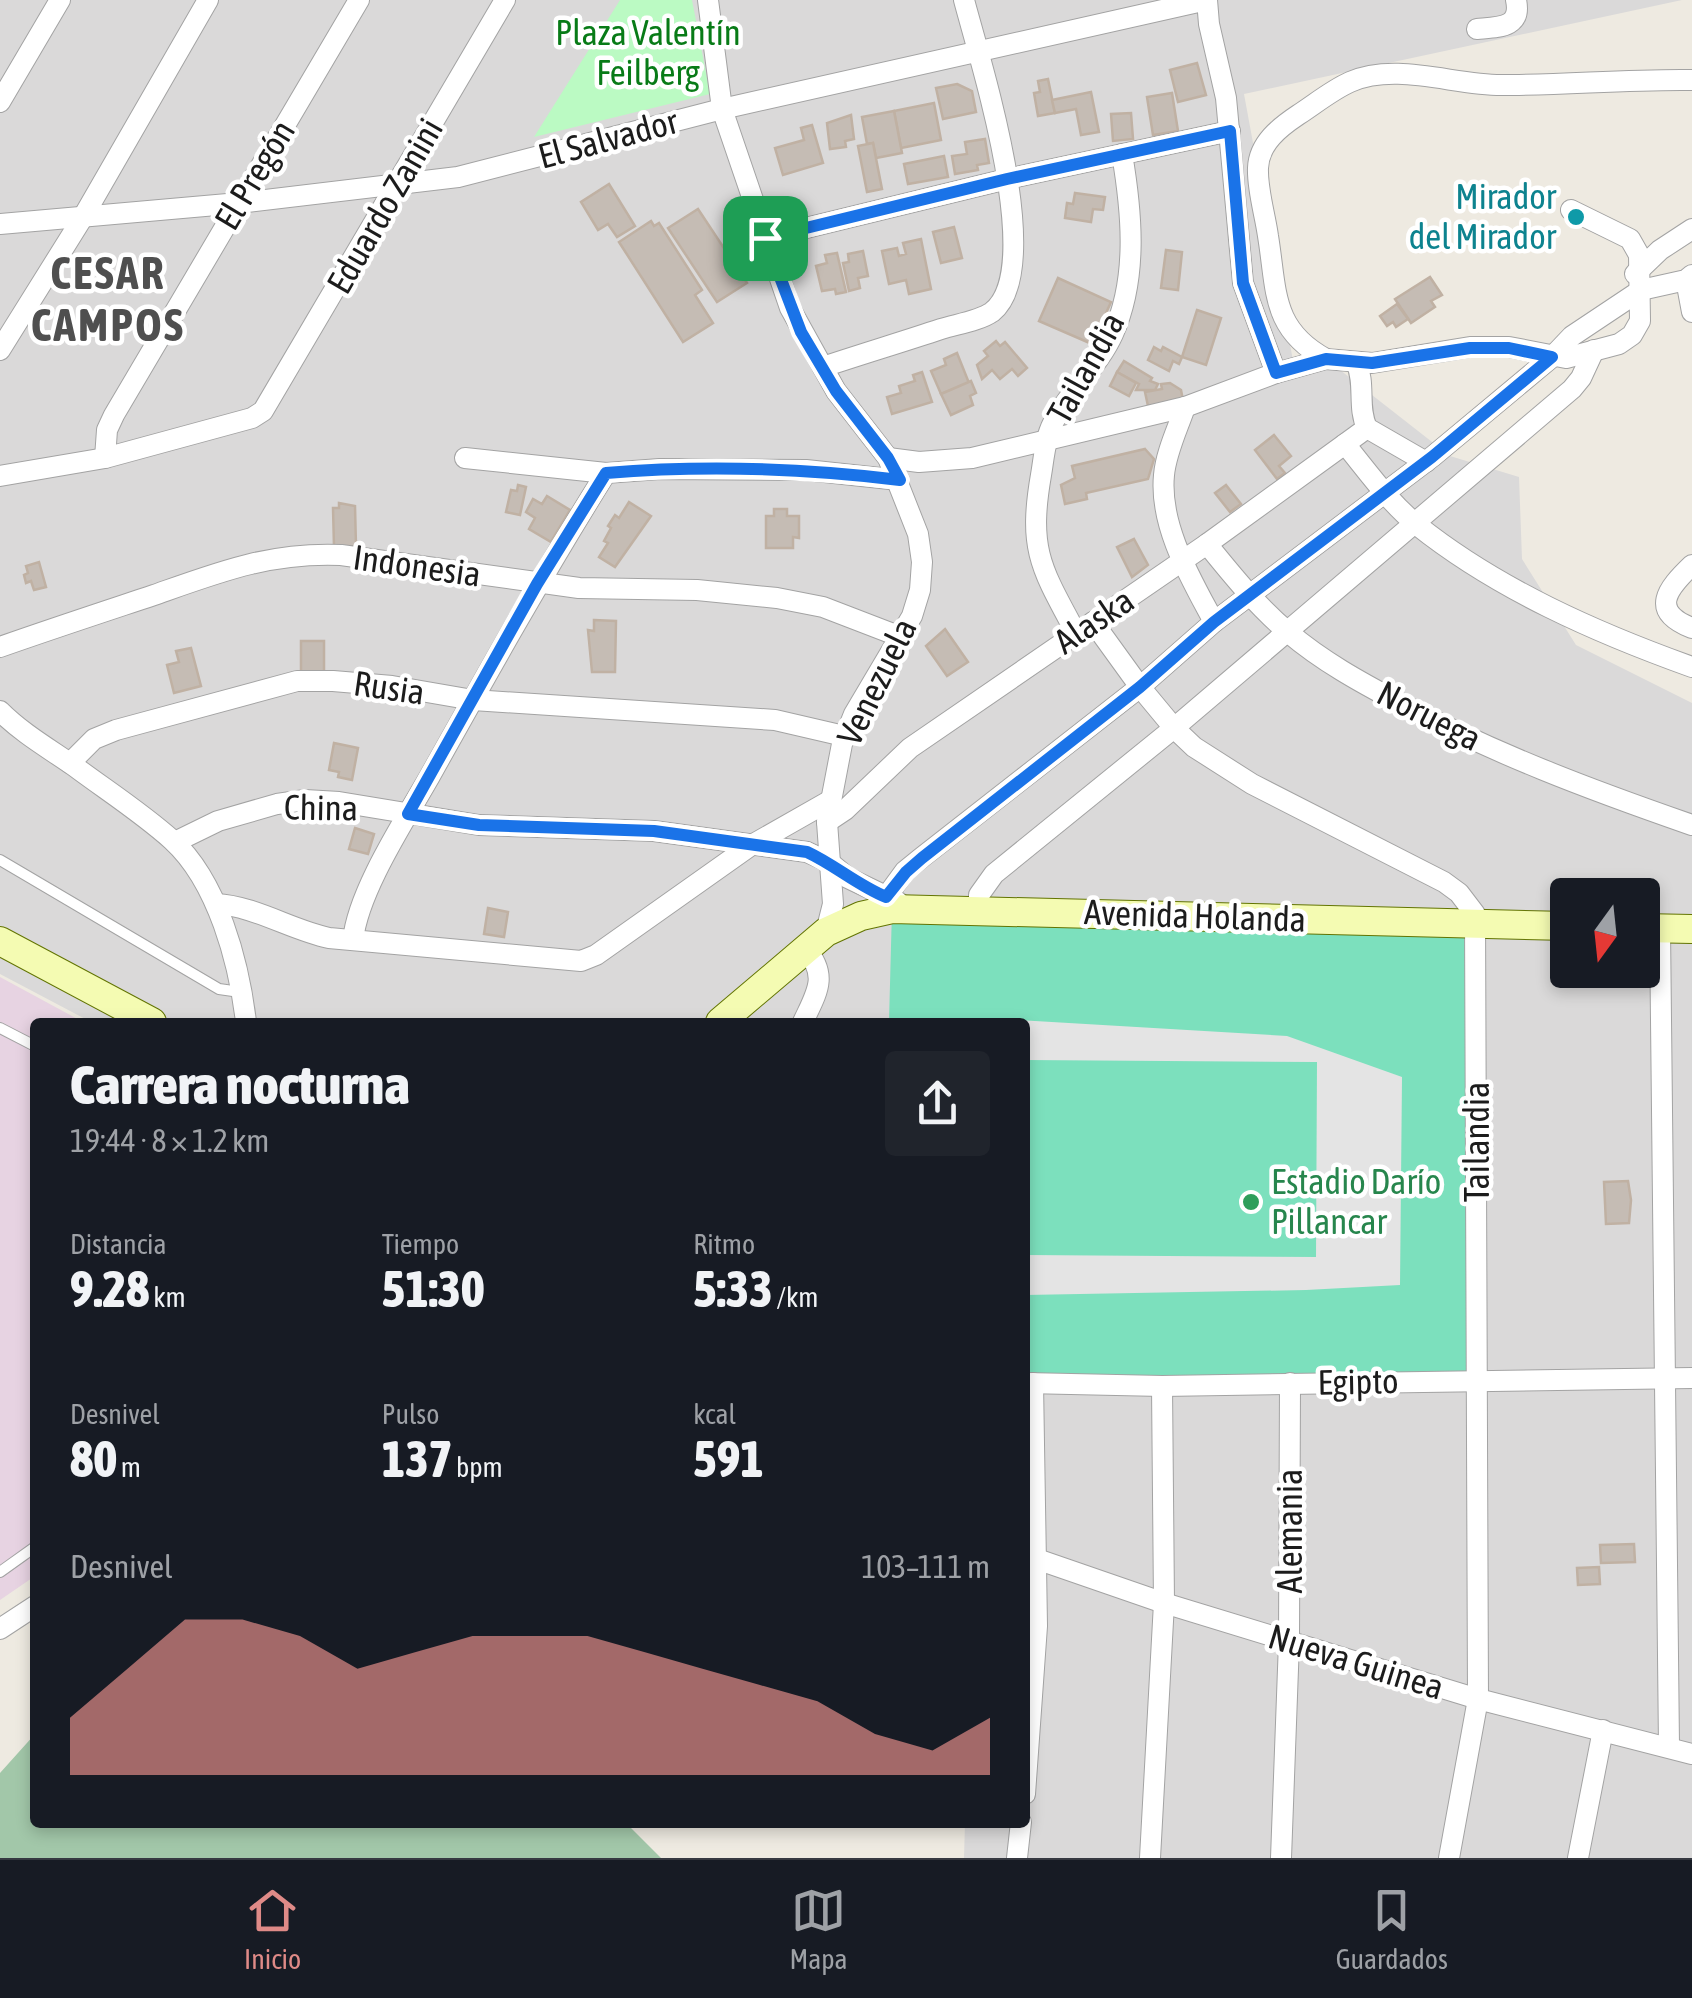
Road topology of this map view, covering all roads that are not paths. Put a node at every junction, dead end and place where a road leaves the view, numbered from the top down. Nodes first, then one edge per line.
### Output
1 (60, 0) edge
2 (208, 0) edge
3 (358, 0) edge
4 (505, 0) edge
5 (708, 0) edge
6 (964, 0) edge
7 (1207, 0) edge
8 (1516, 0) edge
9 (1478, 30) dead end
10 (978, 53) junction
11 (1692, 80) edge
12 (0, 102) edge
13 (722, 109) junction
14 (1230, 131) junction
15 (1122, 154) junction
16 (1007, 179) junction
17 (396, 186) junction
18 (239, 203) junction
19 (1571, 210) dead end
20 (83, 217) junction
21 (0, 224) edge
22 (1692, 229) edge
23 (765, 238) junction
24 (1640, 267) junction
25 (1689, 278) edge
26 (1642, 290) junction
27 (1615, 306) junction
28 (1692, 312) edge
29 (0, 350) edge
30 (1594, 350) junction
31 (1552, 357) junction
32 (1326, 359) junction
33 (1356, 362) junction
34 (823, 367) junction
35 (1276, 373) junction
36 (1185, 407) junction
37 (1367, 428) junction
38 (1047, 440) junction
39 (1345, 444) junction
40 (105, 458) junction
41 (465, 458) dead end
42 (888, 458) junction
43 (1426, 462) junction
44 (606, 473) junction
45 (0, 476) edge
46 (900, 480) junction
47 (1385, 494) junction
48 (1413, 522) junction
49 (1207, 544) junction
50 (1183, 560) junction
51 (1692, 565) edge
52 (537, 584) junction
53 (1251, 597) junction
54 (1214, 622) junction
55 (1084, 627) junction
56 (1692, 628) edge
57 (1286, 631) junction
58 (901, 637) junction
59 (0, 647) edge
60 (1692, 667) edge
61 (1140, 687) junction
62 (473, 700) junction
63 (0, 711) edge
64 (1174, 728) junction
65 (844, 736) junction
66 (70, 764) junction
67 (831, 800) junction
68 (408, 814) junction
69 (827, 822) junction
70 (1692, 825) edge
71 (175, 842) junction
72 (750, 846) junction
73 (0, 860) edge
74 (830, 862) junction
75 (886, 897) junction
76 (216, 904) junction
77 (916, 910) junction
78 (979, 911) junction
79 (1476, 923) junction
80 (1550, 925) edge
81 (1660, 928) edge
82 (1692, 929) edge
83 (0, 940) edge
84 (353, 940) junction
85 (816, 940) junction
86 (1654, 988) edge
87 (241, 992) junction
88 (145, 1018) edge
89 (245, 1018) edge
90 (725, 1018) edge
91 (804, 1018) edge
92 (0, 1028) edge
93 (30, 1043) edge
94 (1667, 1378) junction
95 (1692, 1378) edge
96 (1478, 1380) junction
97 (1030, 1383) edge
98 (1290, 1384) junction
99 (1162, 1386) junction
100 (1030, 1470) edge
101 (30, 1551) edge
102 (1031, 1557) edge
103 (0, 1572) edge
104 (1164, 1603) junction
105 (30, 1610) edge
106 (30, 1623) edge
107 (0, 1632) edge
108 (1290, 1642) junction
109 (1478, 1700) junction
110 (1030, 1724) edge
111 (1603, 1730) junction
112 (1669, 1746) junction
113 (1692, 1754) edge
114 (1020, 1828) edge
115 (1018, 1858) edge
116 (1150, 1858) edge
117 (1281, 1858) edge
118 (1449, 1858) edge
119 (1578, 1858) edge

1 - 12 street
2 - 20 street
3 - 18 street, El Pregón
4 - 17 street, Eduardo Zanini
5 - 13 street, Venezuela
6 - 10 street
7 - 10 street, El Salvador
7 - 14 street
8 - 9 street
10 - 13 street, El Salvador
10 - 16 street
11 - 32 street
13 - 17 street, El Salvador
13 - 23 street, Venezuela
14 - 15 street
14 - 35 street
15 - 16 street
15 - 38 street, Tailandia
16 - 23 street
16 - 34 street
17 - 18 street, El Salvador
17 - 40 street, Eduardo Zanini
18 - 20 street, El Salvador
18 - 40 street, El Pregón
19 - 24 street
20 - 21 street, El Salvador
20 - 29 street
22 - 24 street
23 - 34 street, Venezuela
24 - 26 street
24 - 27 street
25 - 26 street
25 - 28 street
26 - 27 street
26 - 30 street
27 - 31 street
30 - 31 street
30 - 48 street
31 - 33 street
31 - 43 street
32 - 33 street
32 - 35 street
33 - 37 street
34 - 42 street, Venezuela
35 - 36 street
36 - 38 street
36 - 50 street
37 - 39 street, Alaska
37 - 43 street
38 - 42 street
38 - 55 street, Tailandia
39 - 47 street
39 - 49 street, Alaska
40 - 45 street
41 - 44 street
42 - 46 street, Venezuela
43 - 47 street
44 - 46 street
44 - 52 street
46 - 58 street, Venezuela
47 - 48 street
47 - 53 street
48 - 57 street
48 - 60 street
49 - 50 street, Alaska
49 - 53 street, Noruega
50 - 54 street
50 - 55 street, Alaska
51 - 56 street
52 - 58 street, Indonesia
52 - 59 street, Indonesia
52 - 62 street
53 - 54 street
53 - 57 street, Noruega
54 - 61 street
55 - 61 street, Tailandia
55 - 69 street, Alaska
57 - 64 street
57 - 70 street, Noruega
58 - 65 street, Venezuela
61 - 64 street, Tailandia
61 - 75 street
62 - 65 street, Rusia
62 - 66 street, Rusia
62 - 68 street
63 - 66 street
64 - 78 street
64 - 79 street, Tailandia
65 - 67 street, Venezuela
66 - 71 street
67 - 69 street, Venezuela
67 - 72 street
68 - 71 street, China
68 - 72 street, China
68 - 84 street
69 - 74 street, Venezuela
71 - 76 street
72 - 74 street, China
72 - 84 street
73 - 87 lane
74 - 75 street, China
74 - 85 street, Venezuela
75 - 77 street, China
76 - 84 street
76 - 87 street
77 - 78 street, Avenida Holanda
77 - 85 street, Avenida Holanda
78 - 79 street, Avenida Holanda
79 - 80 street, Avenida Holanda
79 - 96 street, Tailandia
81 - 82 street
83 - 88 street
85 - 90 street, Avenida Holanda
85 - 91 street, Venezuela
86 - 94 street
87 - 89 street
92 - 93 lane
94 - 95 street, Egipto
94 - 96 street, Egipto
94 - 112 street
96 - 98 street, Egipto
96 - 109 street, Tailandia
97 - 99 street, Egipto
98 - 99 street, Egipto
98 - 108 street, Alemania
99 - 104 street
100 - 102 street
101 - 103 lane
102 - 104 street, Nueva Guinea
102 - 110 street
104 - 108 street, Nueva Guinea
104 - 116 street
105 - 107 street
106 - 107 street
108 - 109 street, Nueva Guinea
108 - 117 street, Alemania
109 - 111 street, Nueva Guinea
109 - 118 street, Tailandia
111 - 112 street, Nueva Guinea
111 - 119 street
112 - 113 street, Nueva Guinea
114 - 115 street

